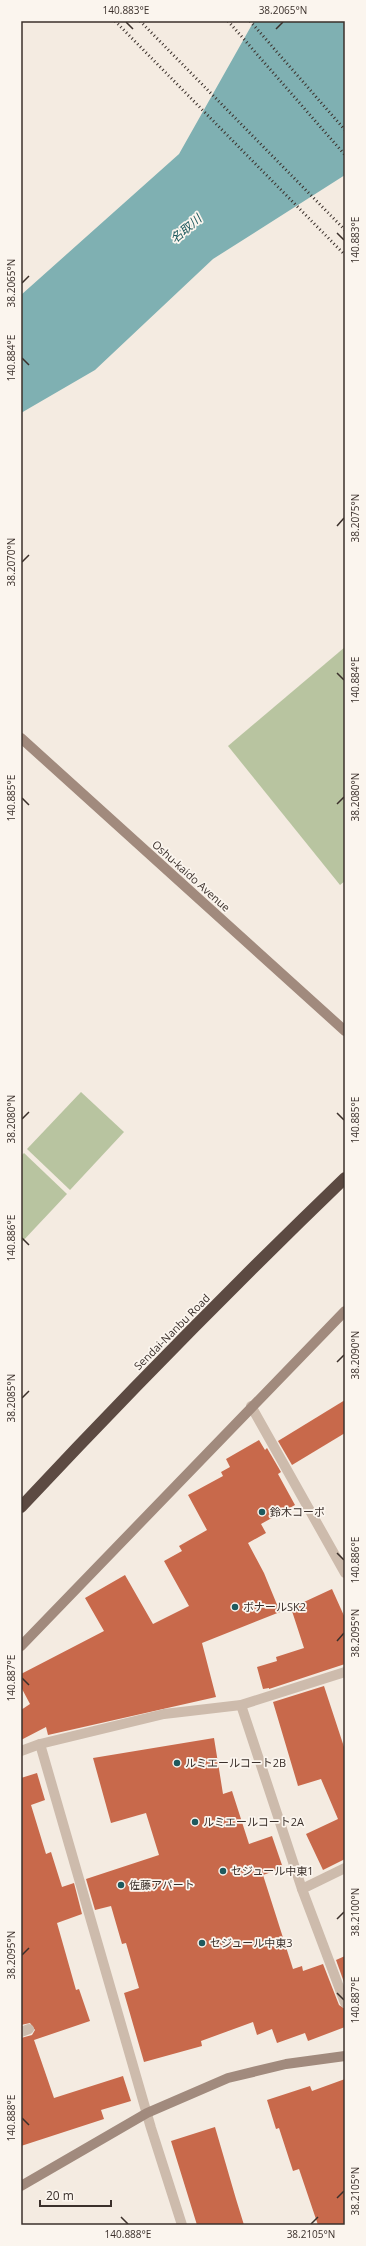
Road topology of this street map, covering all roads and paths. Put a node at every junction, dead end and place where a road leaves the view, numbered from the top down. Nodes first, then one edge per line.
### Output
1 (21, 738) edge
2 (345, 1031) edge
3 (345, 1178) edge
4 (345, 1311) edge
5 (251, 1406) junction
6 (21, 1507) edge
7 (345, 1573) edge
8 (21, 1646) edge
9 (345, 1672) edge
10 (241, 1705) junction
11 (40, 1744) junction
12 (21, 1751) edge
13 (345, 1868) edge
14 (302, 1888) junction
15 (345, 2002) edge
16 (345, 2056) edge
17 (147, 2114) junction
18 (21, 2186) edge
19 (182, 2225) edge

1 - 2 street, Oshu-kaido Avenue
3 - 6 highway, Sendai-Nanbu Road
4 - 5 street
5 - 7 street
5 - 8 street
9 - 10 street
10 - 11 street
10 - 14 street
11 - 12 street
11 - 17 street
13 - 14 street
14 - 15 street
16 - 17 street
17 - 18 street
17 - 19 street

